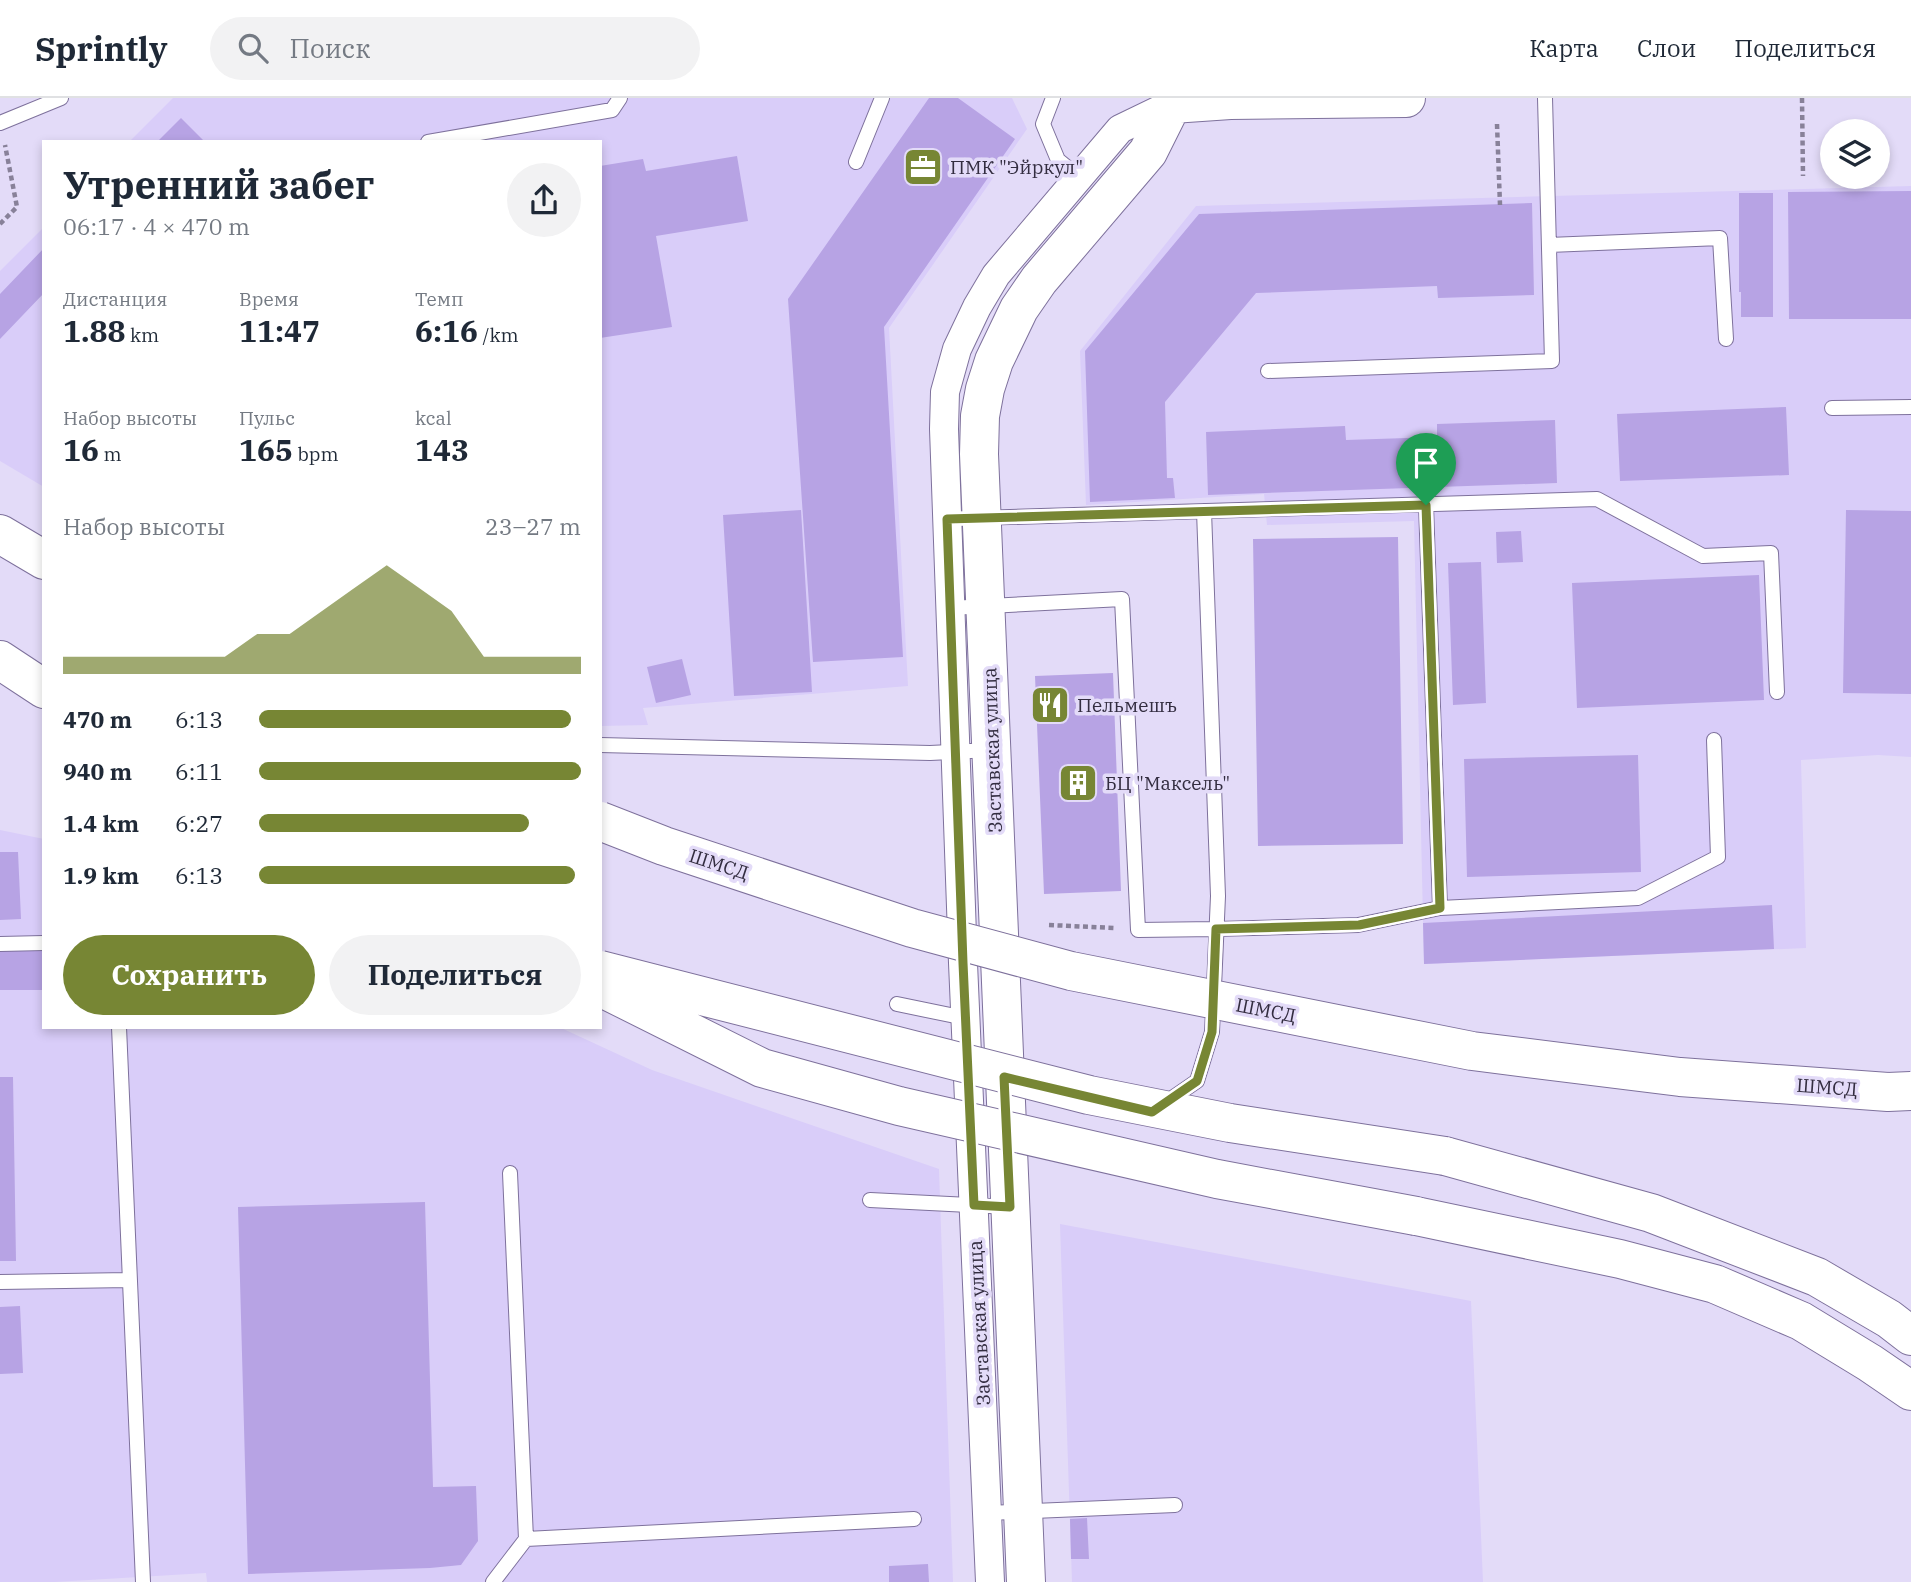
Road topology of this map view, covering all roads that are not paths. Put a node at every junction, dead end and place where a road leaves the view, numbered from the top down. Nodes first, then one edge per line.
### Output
1 (61, 98) edge
2 (620, 98) edge
3 (882, 98) edge
4 (1053, 98) edge
5 (1385, 98) edge
6 (1406, 98) edge
7 (1545, 98) edge
8 (1171, 101) edge
9 (1, 129) edge
10 (440, 140) edge
11 (856, 162) dead end
12 (1079, 177) junction
13 (1549, 245) junction
14 (1726, 339) dead end
15 (1268, 371) dead end
16 (1911, 407) edge
17 (1832, 408) dead end
18 (1426, 505) junction
19 (1204, 511) junction
20 (965, 518) junction
21 (0, 534) edge
22 (42, 559) edge
23 (968, 607) junction
24 (0, 660) edge
25 (42, 688) edge
26 (1777, 692) dead end
27 (1714, 740) dead end
28 (602, 745) edge
29 (973, 751) junction
30 (602, 822) edge
31 (1440, 908) junction
32 (1216, 929) junction
33 (42, 943) edge
34 (0, 944) edge
35 (602, 971) edge
36 (602, 988) edge
37 (897, 1004) dead end
38 (965, 1018) junction
39 (119, 1029) edge
40 (1004, 1077) junction
41 (1911, 1091) edge
42 (510, 1173) dead end
43 (870, 1200) dead end
44 (992, 1206) junction
45 (129, 1280) junction
46 (0, 1282) edge
47 (1911, 1336) edge
48 (1911, 1391) edge
49 (1175, 1505) dead end
50 (1005, 1513) junction
51 (914, 1519) dead end
52 (526, 1539) junction
53 (143, 1582) edge
54 (493, 1582) edge
55 (990, 1582) edge
56 (1026, 1582) edge

1 - 9 lane
2 - 10 lane
3 - 11 lane
4 - 12 lane
5 - 6 main road
5 - 8 main road
7 - 13 lane
8 - 12 street, Заставская улица
8 - 20 main road, Заставская улица
12 - 20 street, Заставская улица
13 - 14 lane
13 - 15 lane
16 - 17 lane
18 - 19 lane
18 - 26 lane
18 - 31 lane
19 - 20 lane
19 - 32 lane
20 - 23 main road, Заставская улица
21 - 22 main road
23 - 29 main road, Заставская улица
23 - 32 lane
24 - 25 main road
27 - 31 lane
28 - 29 lane
29 - 38 street, Заставская улица
29 - 40 main road, Заставская улица
30 - 41 main road, ШМСД, bridge
31 - 32 lane
32 - 40 lane
33 - 34 lane
35 - 47 main road, bridge
36 - 48 main road, bridge
37 - 38 lane
38 - 44 street, Заставская улица
39 - 45 lane
40 - 44 main road, Заставская улица
42 - 52 lane
43 - 44 lane
44 - 50 main road, Заставская улица
45 - 46 lane
45 - 53 lane
49 - 50 lane
50 - 55 street, Заставская улица
50 - 56 main road, Заставская улица
51 - 52 lane
52 - 54 lane

